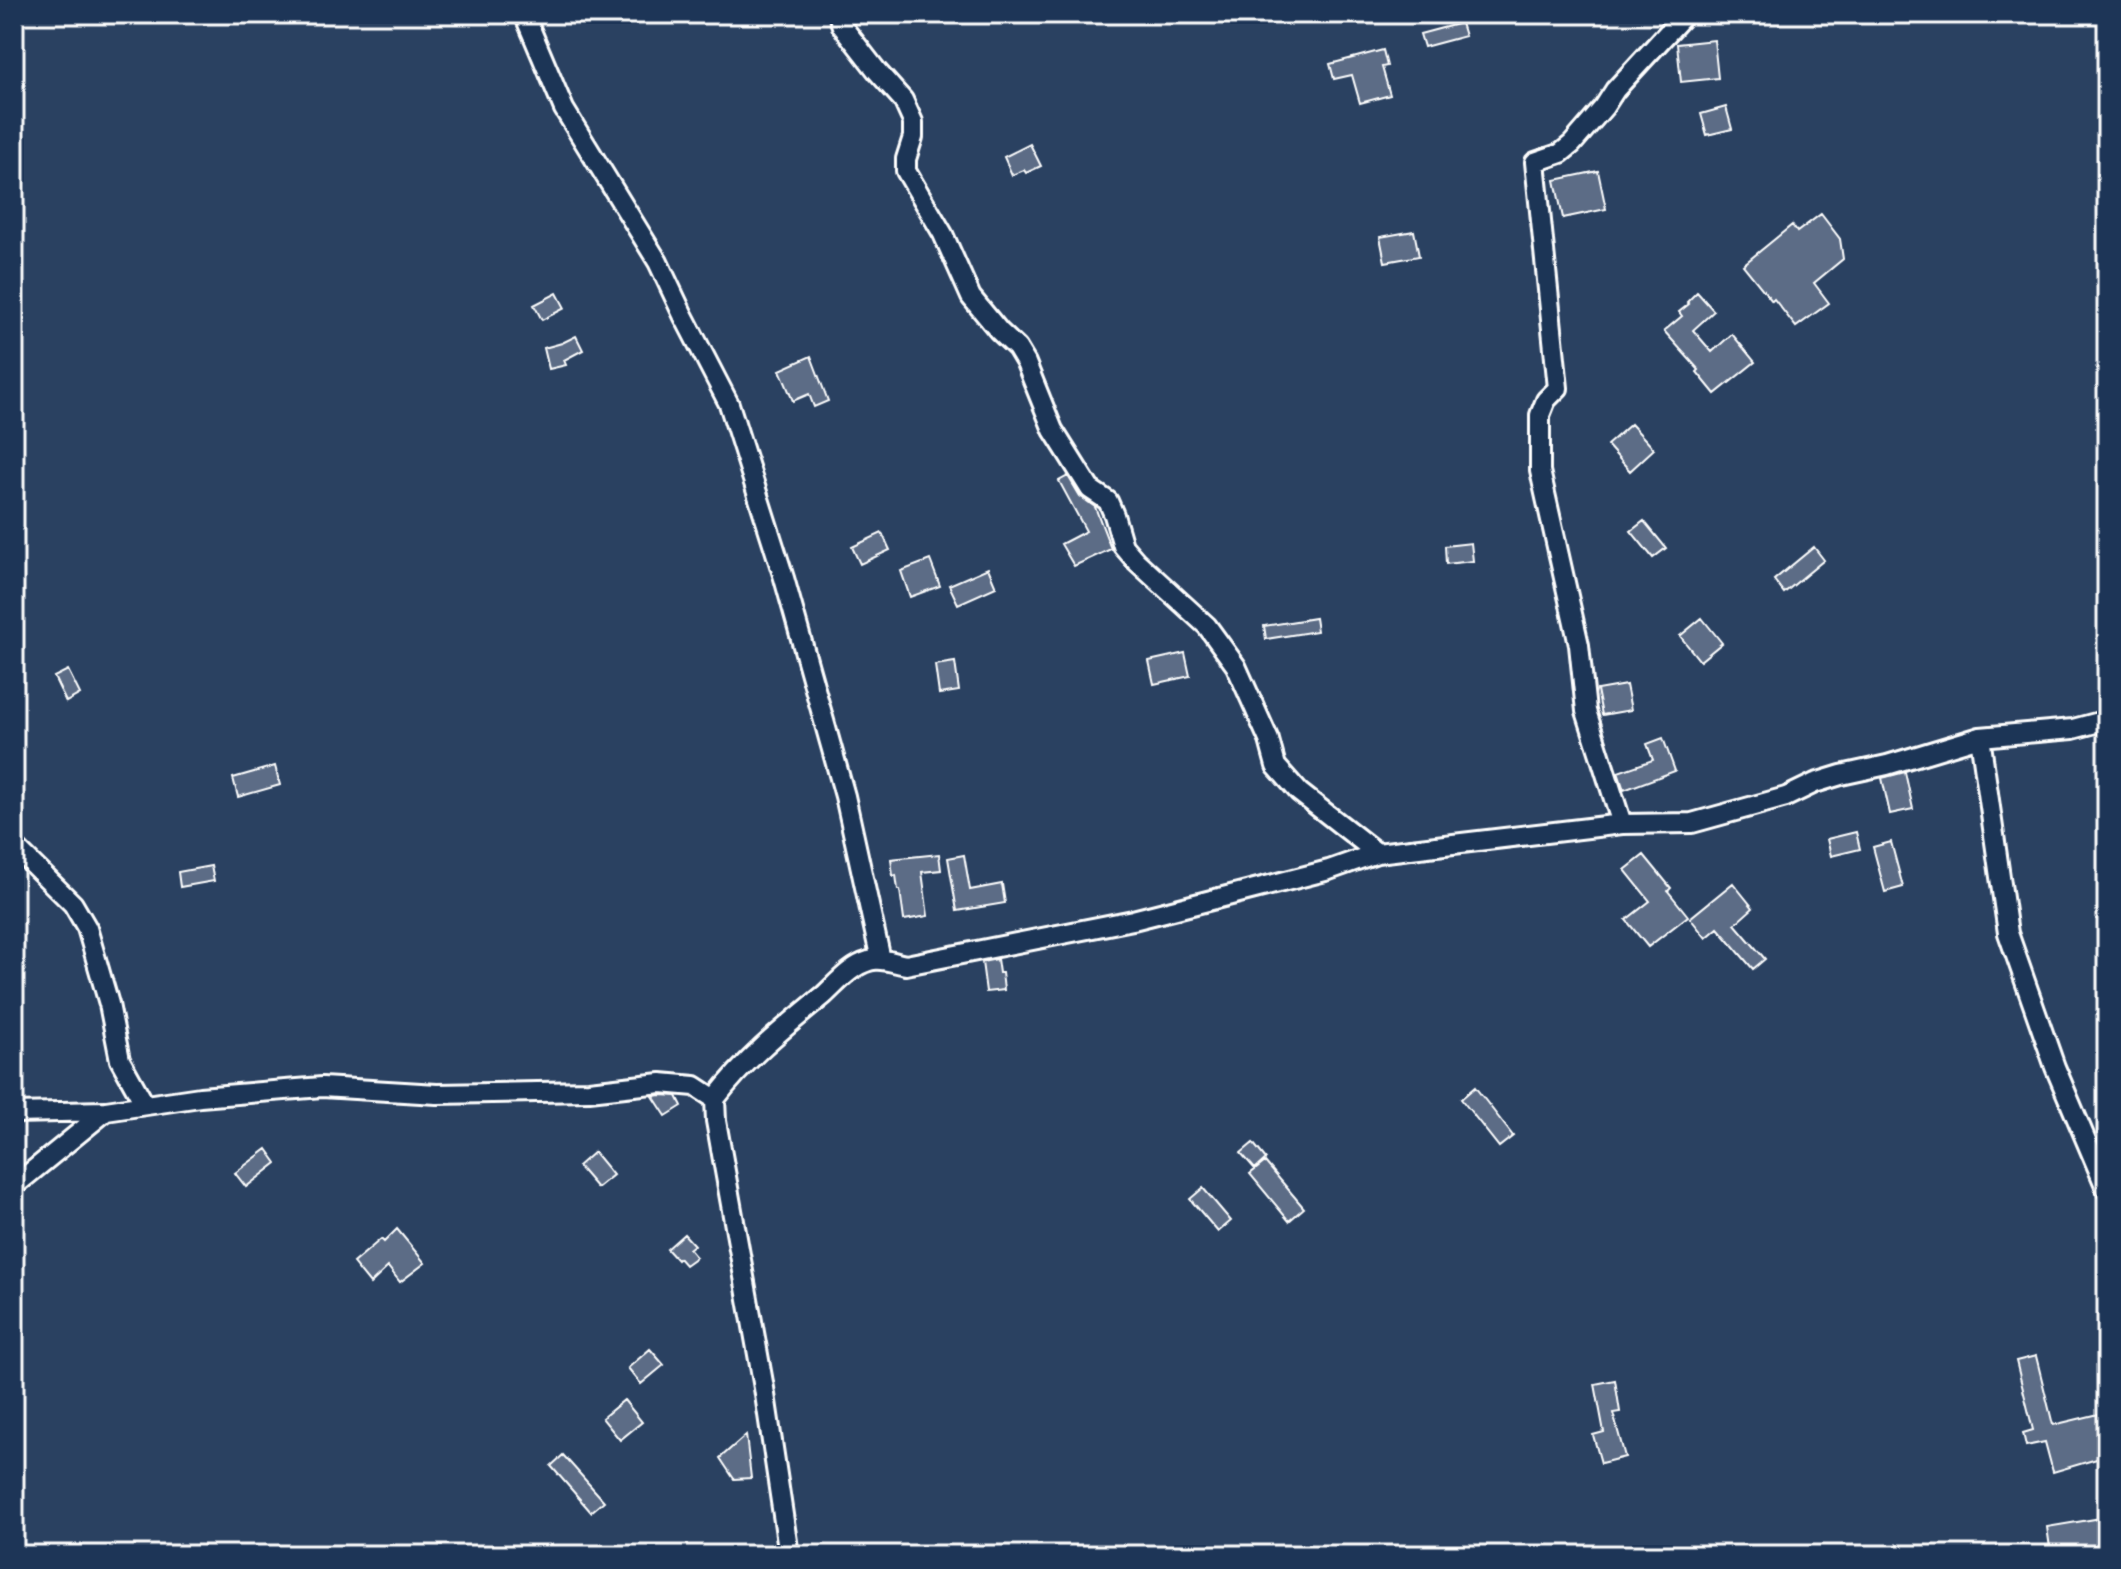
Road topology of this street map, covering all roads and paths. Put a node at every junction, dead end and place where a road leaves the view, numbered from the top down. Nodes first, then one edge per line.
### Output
1 (524, 14) edge
2 (838, 14) edge
3 (1685, 14) edge
4 (2107, 720) edge
5 (1980, 737) junction
6 (1622, 824) junction
7 (14, 846) edge
8 (1377, 853) junction
9 (881, 960) junction
10 (715, 1099) junction
11 (145, 1105) junction
12 (106, 1111) junction
13 (14, 1113) edge
14 (14, 1186) edge
15 (2107, 1190) edge
16 (789, 1555) edge

1 - 9 street
2 - 8 street
3 - 6 street
4 - 5 street
5 - 6 street
5 - 15 street
6 - 8 street
7 - 11 street
8 - 9 street
9 - 10 street
10 - 11 street
10 - 16 street
11 - 12 street
12 - 13 street
12 - 14 street

